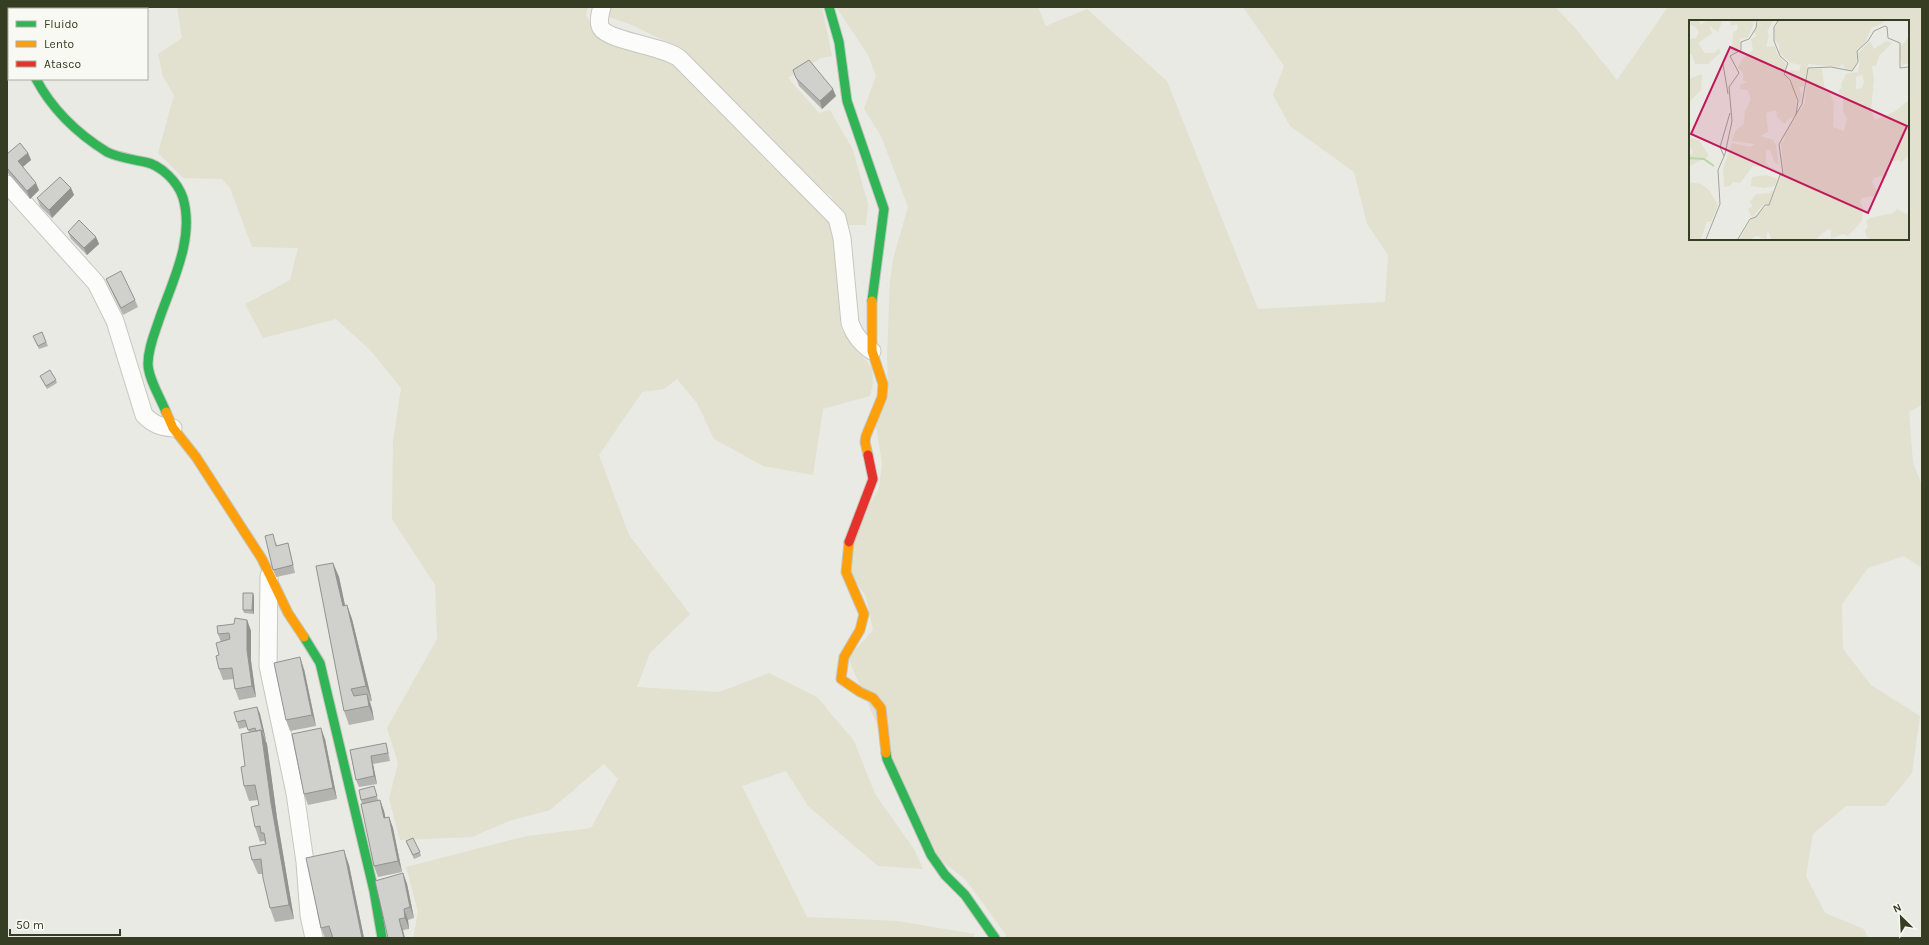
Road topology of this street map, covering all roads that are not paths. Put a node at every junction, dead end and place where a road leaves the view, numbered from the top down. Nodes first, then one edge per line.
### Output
1 (602, 7) edge
2 (829, 7) edge
3 (37, 80) edge
4 (7, 184) edge
5 (872, 351) junction
6 (173, 428) junction
7 (269, 576) junction
8 (314, 938) edge
9 (382, 938) edge
10 (995, 938) edge

1 - 5 street
2 - 5 street
3 - 6 street
4 - 6 street
5 - 10 street
6 - 7 street
7 - 8 street
7 - 9 street

